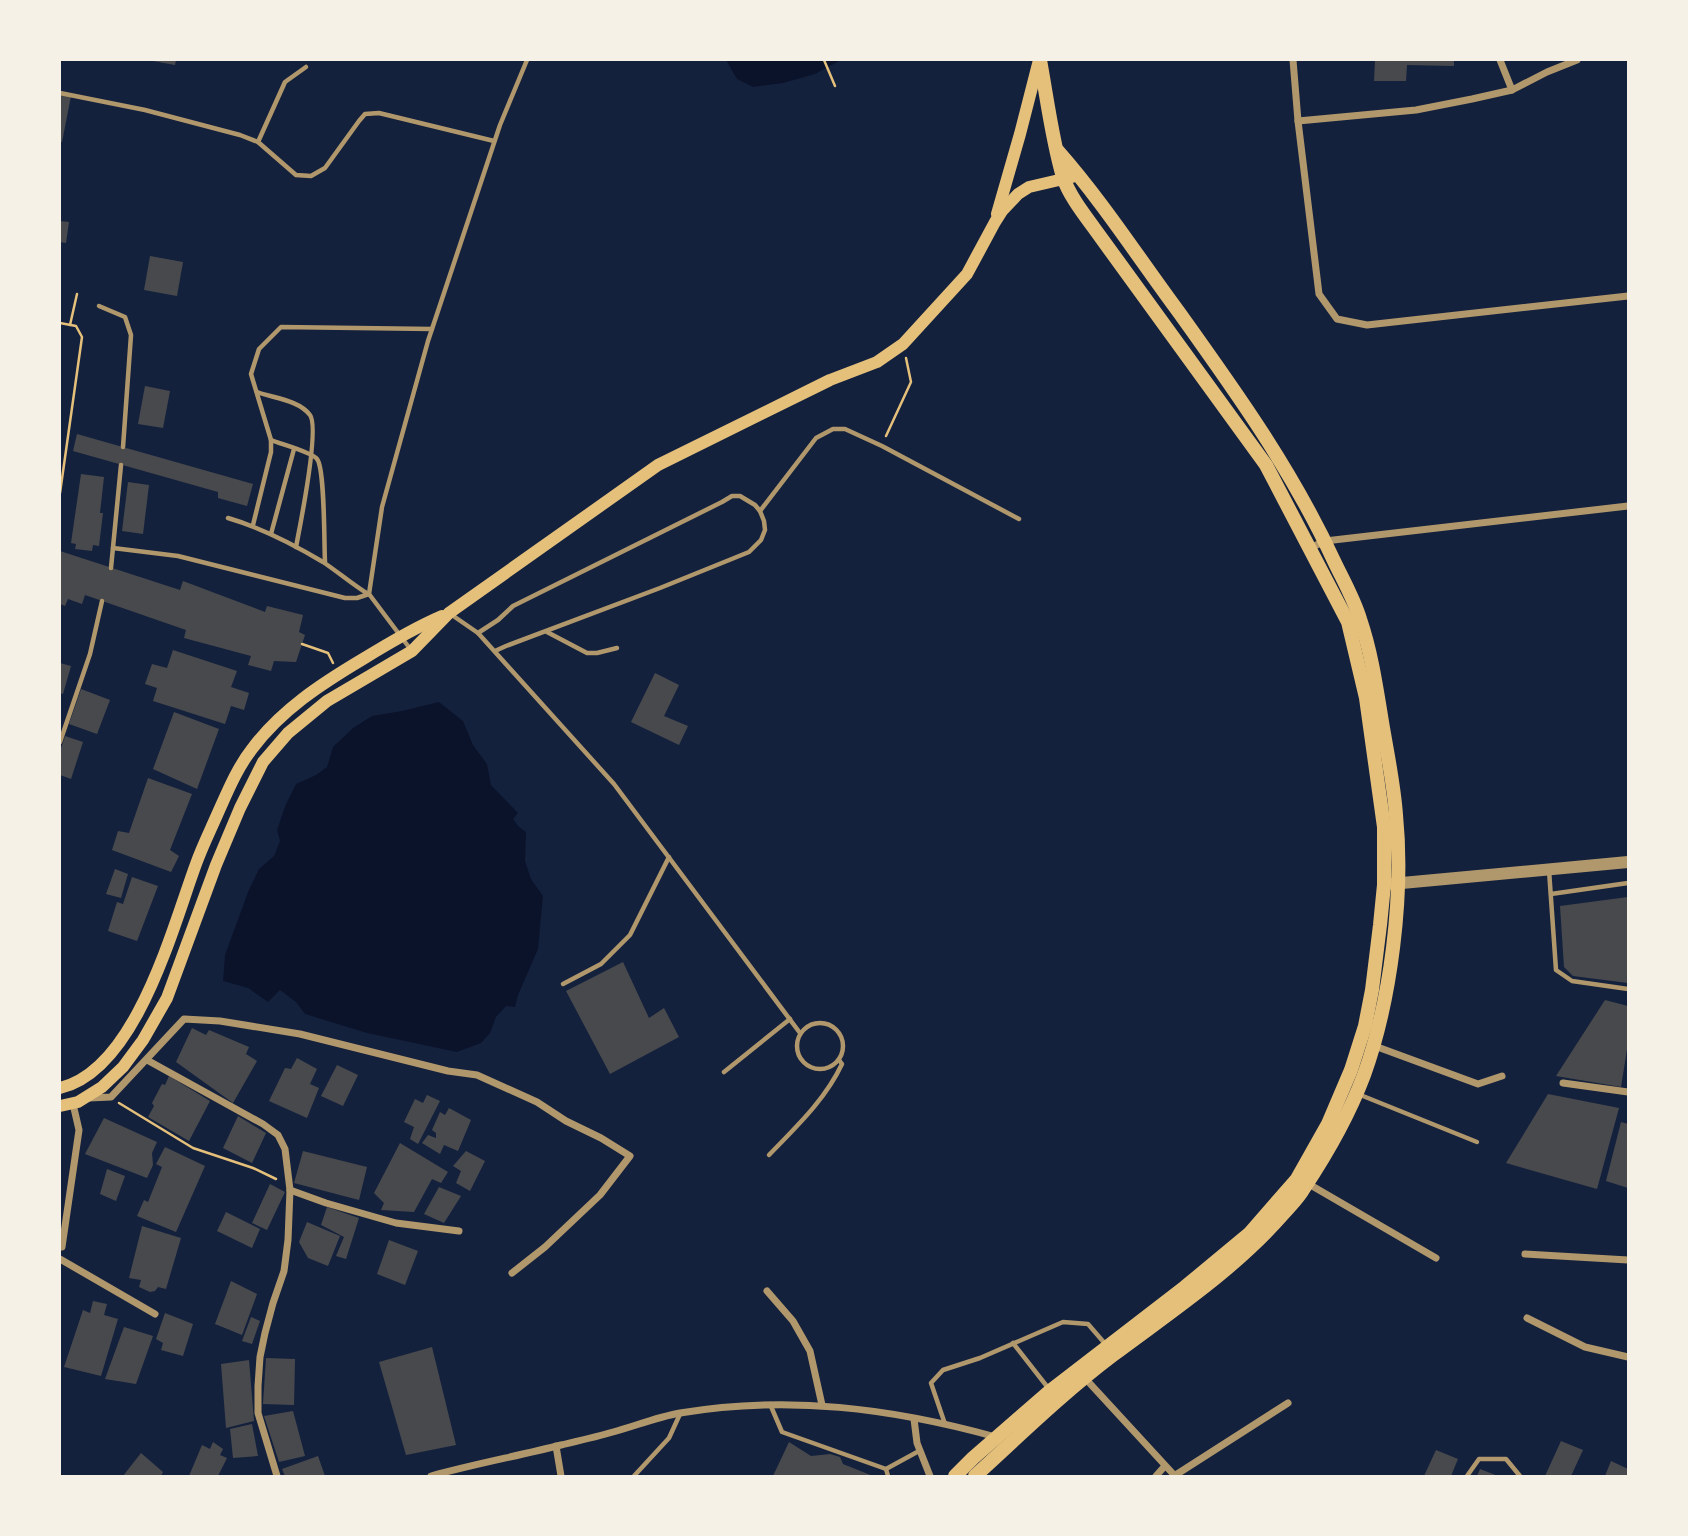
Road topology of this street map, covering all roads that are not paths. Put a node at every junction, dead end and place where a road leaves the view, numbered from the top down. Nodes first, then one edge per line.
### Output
1 (527, 60) edge
2 (1040, 60) edge
3 (1293, 60) edge
4 (1500, 60) edge
5 (1577, 60) edge
6 (306, 67) dead end
7 (1511, 90) junction
8 (60, 93) edge
9 (1298, 121) junction
10 (494, 141) junction
11 (258, 142) junction
12 (1057, 150) junction
13 (1079, 175) junction
14 (1064, 179) junction
15 (995, 222) junction
16 (1629, 296) edge
17 (99, 306) dead end
18 (432, 329) junction
19 (256, 391) junction
20 (271, 440) junction
21 (123, 447) dead end
22 (295, 449) junction
23 (312, 455) junction
24 (121, 465) dead end
25 (1629, 506) edge
26 (760, 511) junction
27 (228, 518) dead end
28 (1019, 520) dead end
29 (253, 525) junction
30 (271, 534) junction
31 (1325, 541) junction
32 (113, 548) junction
33 (296, 548) junction
34 (1310, 548) junction
35 (325, 563) junction
36 (111, 568) dead end
37 (369, 594) junction
38 (102, 601) dead end
39 (449, 613) junction
40 (547, 631) junction
41 (478, 633) junction
42 (400, 636) junction
43 (617, 648) dead end
44 (412, 651) junction
45 (495, 651) junction
46 (275, 720) junction
47 (288, 733) junction
48 (60, 741) edge
49 (669, 857) junction
50 (197, 860) junction
51 (1629, 862) edge
52 (216, 865) junction
53 (1549, 870) junction
54 (1629, 883) edge
55 (1391, 884) junction
56 (1551, 894) junction
57 (563, 984) dead end
58 (1629, 989) edge
59 (149, 991) junction
60 (166, 998) junction
61 (790, 1019) junction
62 (800, 1033) junction
63 (1367, 1043) junction
64 (147, 1060) junction
65 (839, 1060) junction
66 (724, 1072) dead end
67 (1502, 1076) dead end
68 (1563, 1083) dead end
69 (60, 1088) edge
70 (1350, 1091) junction
71 (1629, 1092) edge
72 (72, 1103) edge
73 (1477, 1142) dead end
74 (769, 1155) dead end
75 (1302, 1181) junction
76 (290, 1190) junction
77 (459, 1231) dead end
78 (60, 1252) edge
79 (1525, 1254) dead end
80 (1436, 1258) dead end
81 (1629, 1260) edge
82 (512, 1273) dead end
83 (767, 1291) dead end
84 (155, 1314) dead end
85 (1527, 1318) dead end
86 (1013, 1343) junction
87 (1111, 1350) junction
88 (1629, 1357) edge
89 (1081, 1373) junction
90 (1054, 1396) junction
91 (1288, 1403) dead end
92 (770, 1404) junction
93 (822, 1405) junction
94 (680, 1413) junction
95 (914, 1419) junction
96 (945, 1424) junction
97 (996, 1437) junction
98 (1013, 1441) junction
99 (556, 1446) junction
100 (920, 1451) junction
101 (1164, 1467) junction
102 (886, 1469) junction
103 (277, 1476) edge
104 (431, 1476) edge
105 (561, 1476) edge
106 (634, 1476) edge
107 (888, 1476) edge
108 (930, 1476) edge
109 (955, 1476) edge
110 (975, 1476) edge
111 (1156, 1476) edge
112 (1174, 1476) edge
113 (1466, 1476) edge
114 (1520, 1476) edge

1 - 10 lane
2 - 12 main road
2 - 15 main road
3 - 9 street
4 - 7 street
5 - 7 street
6 - 11 lane
7 - 9 street
8 - 11 lane
9 - 16 street
10 - 11 lane
10 - 18 lane
12 - 13 main road
12 - 14 main road
13 - 14 main road
13 - 31 main road
14 - 15 main road
14 - 34 main road
15 - 39 main road
17 - 21 lane
18 - 19 lane
18 - 37 lane
19 - 20 lane
19 - 23 lane
20 - 22 lane
20 - 29 lane
22 - 23 lane
22 - 30 lane
23 - 33 lane
23 - 35 lane
24 - 32 lane
25 - 31 street
26 - 28 lane
26 - 40 lane
26 - 41 lane
27 - 29 lane
29 - 30 lane
30 - 33 lane
31 - 34 street
31 - 55 main road
32 - 36 lane
32 - 37 lane
33 - 35 lane
34 - 55 main road
35 - 37 lane
37 - 42 lane
38 - 48 lane
39 - 41 lane
39 - 42 main road
39 - 44 main road
40 - 43 lane
40 - 45 lane
41 - 45 lane
42 - 44 lane
42 - 46 main road
44 - 47 main road
45 - 49 lane
46 - 47 main road
46 - 50 main road
47 - 52 main road
49 - 57 lane
49 - 61 lane
50 - 52 main road
50 - 59 main road
51 - 53 street
52 - 60 main road
53 - 55 street
53 - 56 lane
54 - 56 lane
55 - 63 main road
56 - 58 lane
59 - 60 main road
59 - 69 main road
60 - 72 main road
61 - 62 lane
61 - 66 lane
62 - 65 lane
62 - 65 lane
63 - 67 street
63 - 70 main road
64 - 72 street
64 - 76 street
64 - 82 street
65 - 74 lane
68 - 71 street
70 - 73 lane
70 - 75 main road
72 - 78 street
75 - 80 street
75 - 87 main road
76 - 77 street
76 - 103 street
78 - 84 street
79 - 81 street
83 - 93 street
85 - 88 street
86 - 87 lane
86 - 90 lane
86 - 96 lane
87 - 89 main road
89 - 90 main road
89 - 101 street
90 - 97 main road
90 - 98 main road
91 - 112 street
92 - 93 street
92 - 94 street
92 - 102 lane
93 - 95 street
94 - 99 street
94 - 106 lane
95 - 96 street
95 - 100 street
96 - 97 street
97 - 98 street
97 - 109 main road
98 - 110 main road
99 - 104 street
99 - 105 street
100 - 102 lane
100 - 108 street
101 - 111 street
101 - 112 street
102 - 107 lane
113 - 114 lane

